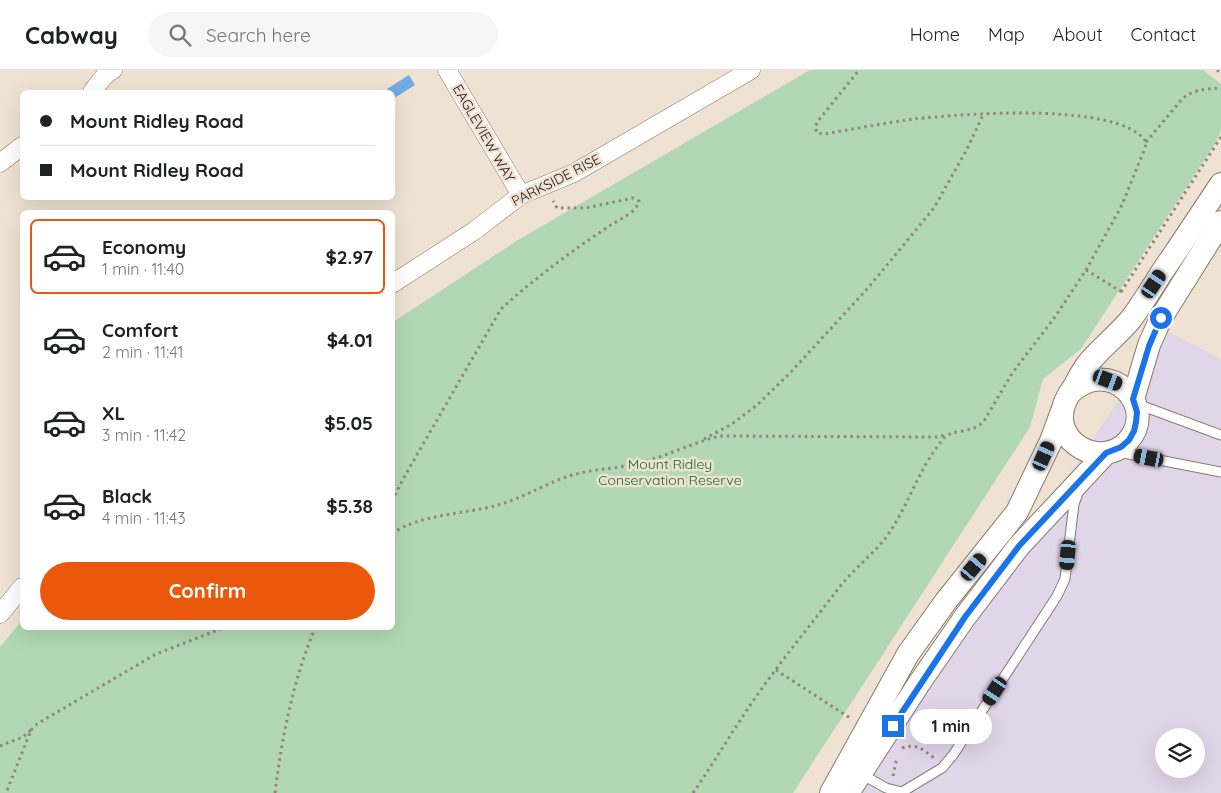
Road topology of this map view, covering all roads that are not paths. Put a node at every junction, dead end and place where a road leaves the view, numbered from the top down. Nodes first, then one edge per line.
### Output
1 (448, 70) edge
2 (751, 70) edge
3 (110, 71) edge
4 (94, 90) edge
5 (20, 147) edge
6 (0, 162) edge
7 (1221, 184) edge
8 (521, 195) junction
9 (1221, 222) edge
10 (395, 282) edge
11 (1066, 400) junction
12 (1134, 401) junction
13 (1221, 435) edge
14 (1110, 452) junction
15 (1221, 472) edge
16 (1082, 478) junction
17 (20, 589) edge
18 (0, 614) edge
19 (861, 774) junction
20 (831, 793) edge
21 (848, 793) edge

1 - 8 street, EAGLEVIEW WAY
2 - 8 street, PARKSIDE RISE
3 - 4 street
5 - 6 street
7 - 11 street
8 - 10 street, PARKSIDE RISE
9 - 12 street
11 - 12 street
11 - 14 street
11 - 20 street
12 - 13 lane
12 - 14 street
14 - 15 lane
14 - 16 street
16 - 19 street
16 - 19 lane
17 - 18 street
19 - 21 street

